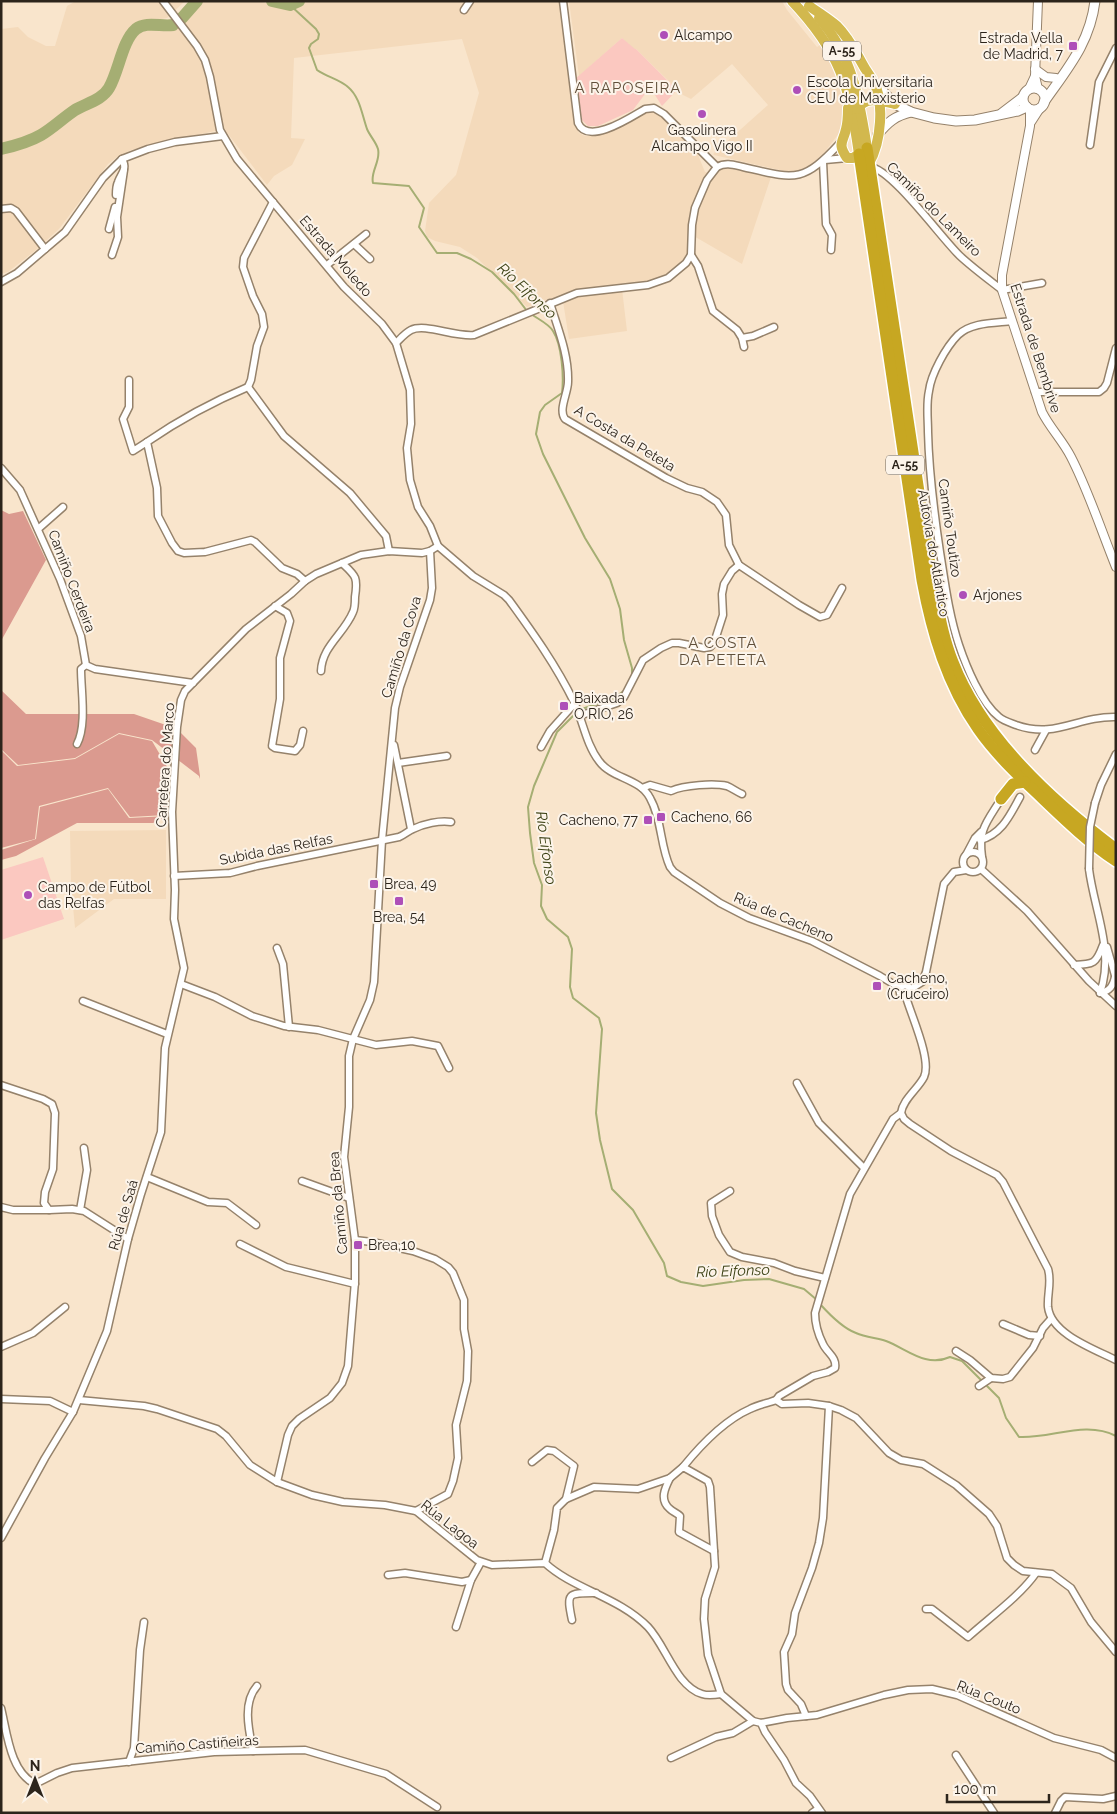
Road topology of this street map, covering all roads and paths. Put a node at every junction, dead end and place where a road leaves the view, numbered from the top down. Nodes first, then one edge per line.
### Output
1 (163, 1) edge
2 (470, 1) edge
3 (563, 1) edge
4 (792, 1) edge
5 (1038, 1) edge
6 (1095, 1) edge
7 (807, 4) edge
8 (464, 10) dead end
9 (1116, 48) edge
10 (1035, 72) junction
11 (1059, 77) junction
12 (874, 81) junction
13 (1033, 91) junction
14 (848, 94) junction
15 (879, 100) junction
16 (894, 104) junction
17 (860, 105) junction
18 (1042, 105) junction
19 (1029, 108) junction
20 (1018, 111) junction
21 (911, 112) junction
22 (853, 114) junction
23 (1000, 114) junction
24 (1030, 121) junction
25 (846, 129) junction
26 (878, 134) junction
27 (222, 136) junction
28 (840, 143) junction
29 (1090, 145) dead end
30 (863, 151) junction
31 (847, 158) junction
32 (122, 159) junction
33 (824, 161) junction
34 (870, 165) junction
35 (716, 167) junction
36 (124, 170) junction
37 (273, 202) junction
38 (1, 209) edge
39 (109, 229) dead end
40 (366, 234) dead end
41 (354, 244) junction
42 (45, 249) junction
43 (831, 250) dead end
44 (112, 255) dead end
45 (691, 255) junction
46 (370, 259) dead end
47 (327, 265) junction
48 (1, 282) edge
49 (1042, 283) dead end
50 (1002, 290) junction
51 (550, 303) junction
52 (1012, 321) junction
53 (774, 327) dead end
54 (742, 338) junction
55 (396, 343) junction
56 (744, 347) dead end
57 (1116, 348) edge
58 (128, 380) dead end
59 (248, 387) junction
60 (1035, 392) junction
61 (147, 442) junction
62 (1, 468) edge
63 (64, 507) dead end
64 (38, 529) junction
65 (438, 546) junction
66 (389, 551) junction
67 (430, 551) junction
68 (342, 563) junction
69 (738, 564) junction
70 (1116, 567) edge
71 (305, 581) junction
72 (842, 588) dead end
73 (276, 606) junction
74 (86, 665) junction
75 (321, 671) dead end
76 (193, 683) junction
77 (574, 703) junction
78 (579, 714) junction
79 (1116, 717) edge
80 (1046, 730) junction
81 (303, 731) dead end
82 (393, 740) junction
83 (78, 744) dead end
84 (541, 747) dead end
85 (1035, 750) dead end
86 (1116, 754) edge
87 (447, 756) dead end
88 (398, 763) junction
89 (1025, 782) junction
90 (642, 788) junction
91 (742, 794) dead end
92 (1020, 796) dead end
93 (1001, 799) joint
94 (451, 822) dead end
95 (411, 829) junction
96 (982, 831) junction
97 (382, 840) junction
98 (980, 840) junction
99 (966, 855) junction
100 (982, 858) junction
101 (1115, 858) edge
102 (981, 869) junction
103 (966, 870) junction
104 (174, 876) junction
105 (1105, 941) junction
106 (277, 948) dead end
107 (1074, 965) junction
108 (1116, 978) edge
109 (181, 984) junction
110 (900, 988) junction
111 (911, 989) junction
112 (1100, 993) junction
113 (906, 997) junction
114 (83, 1001) dead end
115 (1116, 1006) edge
116 (289, 1027) junction
117 (167, 1034) junction
118 (353, 1039) junction
119 (449, 1068) dead end
120 (797, 1083) dead end
121 (1, 1085) edge
122 (901, 1113) junction
123 (84, 1148) dead end
124 (864, 1168) junction
125 (147, 1176) junction
126 (302, 1181) dead end
127 (730, 1191) dead end
128 (349, 1198) junction
129 (1, 1207) edge
130 (49, 1210) junction
131 (80, 1210) junction
132 (256, 1225) dead end
133 (128, 1239) junction
134 (355, 1240) junction
135 (240, 1244) dead end
136 (825, 1278) junction
137 (355, 1284) junction
138 (65, 1307) dead end
139 (1051, 1319) junction
140 (1003, 1324) dead end
141 (1040, 1336) junction
142 (1, 1347) edge
143 (956, 1351) dead end
144 (1116, 1360) edge
145 (1, 1399) edge
146 (79, 1400) junction
147 (776, 1400) junction
148 (829, 1406) junction
149 (73, 1412) junction
150 (532, 1462) dead end
151 (684, 1467) junction
152 (670, 1478) junction
153 (277, 1482) junction
154 (566, 1499) junction
155 (416, 1511) junction
156 (1, 1538) edge
157 (714, 1552) junction
158 (481, 1562) junction
159 (545, 1563) junction
160 (1036, 1573) junction
161 (388, 1575) dead end
162 (471, 1580) junction
163 (597, 1593) junction
164 (926, 1608) dead end
165 (572, 1620) dead end
166 (144, 1622) dead end
167 (456, 1627) dead end
168 (1116, 1652) edge
169 (258, 1686) dead end
170 (721, 1694) junction
171 (1, 1708) edge
172 (806, 1716) junction
173 (753, 1721) junction
174 (761, 1723) junction
175 (253, 1751) junction
176 (956, 1755) dead end
177 (670, 1758) dead end
178 (1116, 1758) edge
179 (129, 1762) junction
180 (1116, 1796) edge
181 (438, 1807) dead end
182 (820, 1811) edge
183 (812, 1813) edge
184 (994, 1813) edge
185 (1054, 1813) edge

1 - 27 street, Estrada Moledo
2 - 8 street
3 - 35 street
4 - 14 highway, A-55
5 - 10 street
6 - 11 main road
7 - 12 highway
7 - 17 highway, A-55
9 - 29 street
10 - 11 street
10 - 13 street
11 - 13 main road
11 - 18 main road
12 - 15 highway
12 - 16 main road
13 - 18 main road
13 - 19 main road
13 - 23 main road
14 - 22 highway, A-55
14 - 25 highway
15 - 16 highway
15 - 17 highway
15 - 26 highway
16 - 21 main road
17 - 22 highway
17 - 30 highway, A-55
18 - 19 main road
18 - 24 street
19 - 20 main road
19 - 24 street
20 - 23 main road
20 - 24 street
21 - 23 main road
21 - 26 main road
22 - 25 highway
22 - 30 highway, A-55
24 - 50 street, Estrada de Bembrive
25 - 28 highway
26 - 30 highway
26 - 34 highway
27 - 32 street
27 - 37 street, Estrada Moledo
28 - 31 highway
28 - 33 street
30 - 31 highway
30 - 34 highway, Autovía do Atlántico / A-55
30 - 89 highway, Autovía do Atlántico / A-55
31 - 33 street
32 - 36 street
32 - 42 street
33 - 35 street
33 - 43 street
34 - 50 street, Camiño do Lameiro
34 - 101 highway, Autovía do Atlántico / A-55
35 - 45 street
36 - 39 street
36 - 44 street
37 - 47 street, Estrada Moledo
37 - 59 street
38 - 42 street
40 - 41 street
41 - 46 street
41 - 47 street
42 - 48 street
45 - 51 street
45 - 54 street
47 - 55 street, Estrada Moledo
49 - 50 street
50 - 52 street, Estrada de Bembrive
51 - 55 street
51 - 69 street, A Costa da Peteta
52 - 60 street, Estrada de Bembrive
52 - 80 street, Camiño Toutizo
53 - 54 street
54 - 56 street
55 - 65 street, Estrada Moledo
57 - 60 street
58 - 61 street
59 - 61 street
59 - 66 street
60 - 70 street, Estrada de Bembrive
61 - 71 street
62 - 64 street, Camiño Cerdeira
63 - 64 street
64 - 74 street, Camiño Cerdeira
65 - 67 street, Carretera do Marco
65 - 77 street
66 - 67 street, Carretera do Marco
66 - 68 street, Carretera do Marco
67 - 82 street, Camiño da Cova
68 - 71 street, Carretera do Marco
68 - 75 street
69 - 72 street
69 - 78 street
71 - 73 street, Carretera do Marco
73 - 76 street, Carretera do Marco
73 - 81 street
74 - 76 street
74 - 83 street
76 - 104 street, Carretera do Marco
77 - 78 street
77 - 84 street
78 - 90 street
79 - 80 street, Camiño Toutizo
80 - 85 street
82 - 88 street
82 - 97 street, Camiño da Cova
86 - 105 street, bridge
87 - 88 street
88 - 95 street
89 - 93 highway
89 - 101 highway, Autovía do Atlántico / A-55
90 - 91 street
90 - 110 street, Rúa de Cacheno
92 - 98 street
93 - 96 street
94 - 95 street, Subida das Relfas
95 - 97 street, Subida das Relfas
96 - 98 street
96 - 99 street
97 - 104 street, Subida das Relfas
97 - 118 street, Camiño da Brea
98 - 100 street
99 - 100 street
99 - 103 street
100 - 102 street
102 - 103 street
102 - 107 street
103 - 111 street
104 - 109 street, Rúa de Saá
105 - 107 street
105 - 108 street
105 - 112 street
106 - 116 street
107 - 112 street
108 - 112 street
109 - 116 street
109 - 117 street, Rúa de Saá
110 - 111 street
110 - 113 street
111 - 113 street
112 - 115 street
113 - 122 street
114 - 117 street
116 - 118 street
117 - 125 street, Rúa de Saá
118 - 119 street
118 - 128 street, Camiño da Brea
120 - 124 street
121 - 130 street
122 - 124 street
122 - 139 street
123 - 131 street
124 - 136 street
125 - 132 street
125 - 133 street, Rúa de Saá
126 - 128 street
127 - 136 street
128 - 134 street, Camiño da Brea
129 - 130 street
130 - 131 street
131 - 133 street
133 - 146 street, Rúa de Saá
134 - 137 street, Camiño da Brea
134 - 155 street
135 - 137 street
136 - 147 street
137 - 153 street, Camiño da Brea
138 - 142 street
139 - 141 street
139 - 144 street
140 - 141 street
141 - 143 street
145 - 149 street
146 - 149 street, Rúa de Saá
146 - 153 street, Rúa Lagoa
147 - 148 street
147 - 151 street
148 - 160 street
148 - 172 street
149 - 156 street, Rúa de Saá
150 - 154 street
151 - 152 street
151 - 157 street
152 - 154 street
152 - 157 street
153 - 155 street, Rúa Lagoa
154 - 159 street
155 - 158 street, Rúa Lagoa
157 - 170 street
158 - 159 street, Rúa Lagoa
158 - 162 street
159 - 163 street
160 - 164 street
160 - 168 street
161 - 162 street
162 - 167 street
163 - 165 street
163 - 170 street
166 - 179 street
169 - 175 street
170 - 173 street
171 - 179 street, Camiño Castiñeiras
172 - 174 street, Rúa Couto
172 - 178 street, Rúa Couto
173 - 174 street
173 - 177 street
174 - 182 street
175 - 179 street, Camiño Castiñeiras
175 - 181 street, Camiño Castiñeiras
176 - 184 street
180 - 185 street
182 - 183 street

